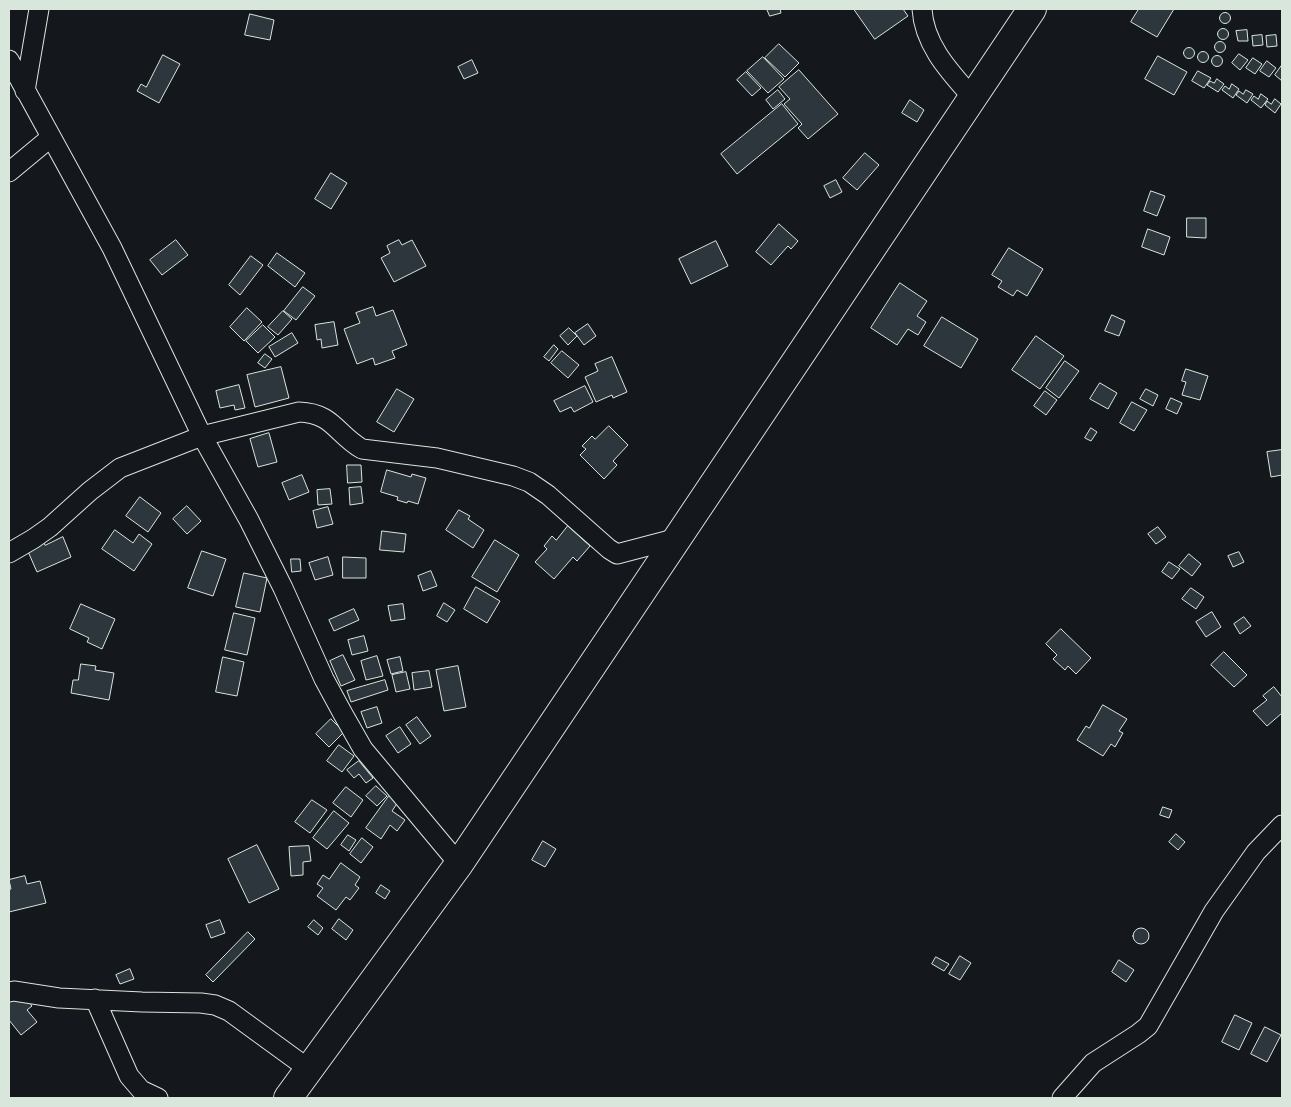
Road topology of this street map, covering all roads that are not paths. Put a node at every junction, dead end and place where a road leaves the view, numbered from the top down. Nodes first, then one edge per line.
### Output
1 (39, 9) edge
2 (922, 9) edge
3 (1032, 9) edge
4 (9, 60) edge
5 (25, 91) junction
6 (973, 98) junction
7 (50, 138) junction
8 (9, 172) edge
9 (202, 436) junction
10 (678, 538) junction
11 (9, 553) edge
12 (1282, 825) edge
13 (459, 864) junction
14 (9, 992) edge
15 (95, 999) junction
16 (310, 1070) junction
17 (158, 1098) edge
18 (288, 1098) edge
19 (1062, 1098) edge

1 - 5 street
2 - 6 street
3 - 6 highway
4 - 5 street
5 - 7 street
6 - 10 highway
7 - 8 street
7 - 9 street
9 - 10 street
9 - 11 street
9 - 13 street
10 - 13 highway
12 - 19 street
13 - 16 highway
14 - 15 street
15 - 16 street
15 - 17 street
16 - 18 highway

